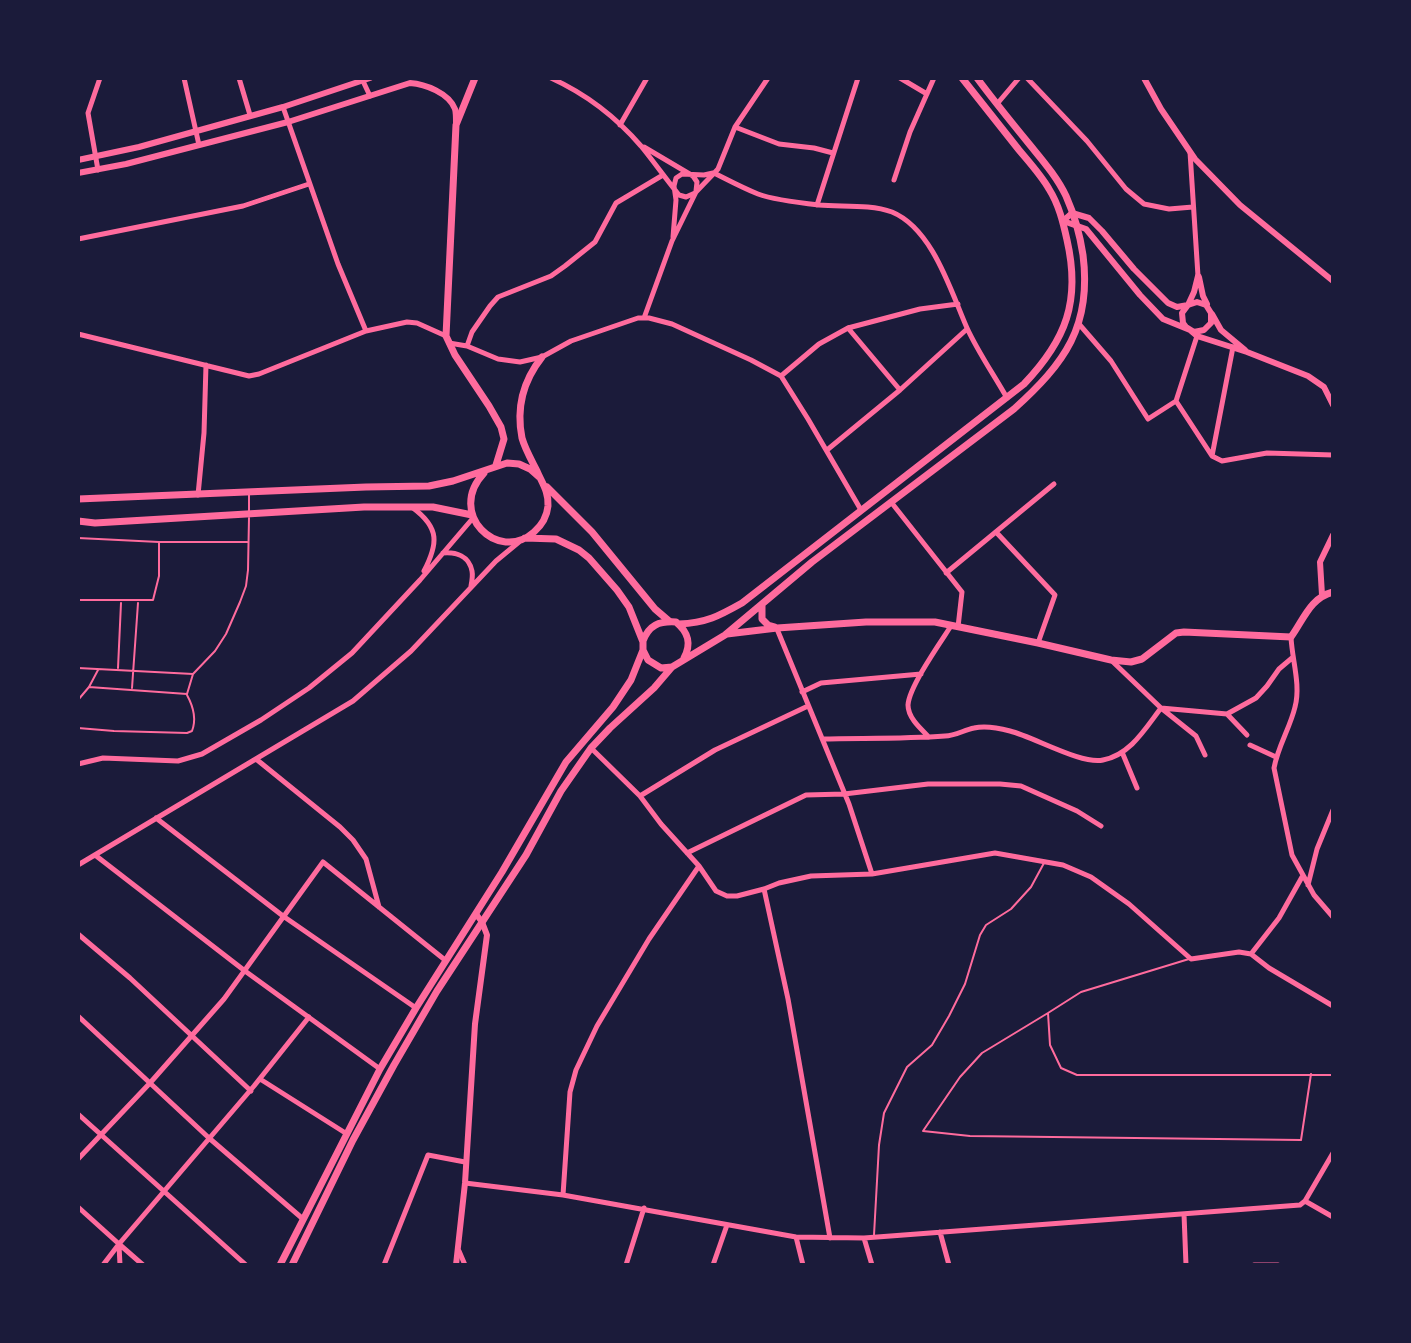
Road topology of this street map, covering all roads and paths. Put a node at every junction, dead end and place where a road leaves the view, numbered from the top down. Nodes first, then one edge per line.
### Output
1 (100, 78) edge
2 (184, 78) edge
3 (239, 78) edge
4 (475, 78) edge
5 (551, 78) edge
6 (647, 78) edge
7 (768, 78) edge
8 (858, 78) edge
9 (900, 78) edge
10 (934, 78) edge
11 (962, 78) edge
12 (977, 78) edge
13 (1019, 78) edge
14 (1027, 78) edge
15 (1144, 78) edge
16 (365, 79) edge
17 (927, 94) junction
18 (370, 96) junction
19 (997, 104) junction
20 (283, 107) junction
21 (250, 115) junction
22 (288, 122) junction
23 (456, 125) junction
24 (620, 125) junction
25 (735, 127) junction
26 (196, 130) junction
27 (640, 144) junction
28 (199, 145) junction
29 (1190, 151) junction
30 (833, 153) junction
31 (94, 157) junction
32 (78, 160) edge
33 (98, 170) junction
34 (78, 173) edge
35 (714, 173) junction
36 (690, 174) junction
37 (663, 175) junction
38 (894, 180) dead end
39 (309, 184) junction
40 (674, 190) junction
41 (696, 192) junction
42 (817, 205) junction
43 (1193, 207) junction
44 (1072, 213) junction
45 (1063, 221) junction
46 (1076, 226) junction
47 (78, 239) edge
48 (672, 241) junction
49 (1198, 276) junction
50 (1333, 281) edge
51 (958, 304) junction
52 (1188, 305) junction
53 (1209, 309) junction
54 (644, 318) junction
55 (1079, 324) junction
56 (848, 328) junction
57 (967, 329) junction
58 (1190, 330) junction
59 (366, 331) junction
60 (78, 334) edge
61 (1197, 336) junction
62 (448, 339) junction
63 (467, 346) junction
64 (1233, 347) junction
65 (1247, 352) junction
66 (542, 357) junction
67 (206, 365) junction
68 (781, 376) junction
69 (1333, 384) edge
70 (1324, 387) junction
71 (900, 390) junction
72 (1007, 398) junction
73 (1176, 401) junction
74 (1333, 405) edge
75 (827, 450) junction
76 (1333, 455) edge
77 (1212, 456) junction
78 (496, 465) junction
79 (485, 471) junction
80 (541, 480) junction
81 (1054, 484) dead end
82 (249, 493) junction
83 (198, 495) junction
84 (78, 499) edge
85 (891, 502) junction
86 (413, 507) junction
87 (861, 510) junction
88 (249, 513) junction
89 (472, 516) junction
90 (78, 521) edge
91 (996, 532) junction
92 (1333, 535) edge
93 (78, 538) edge
94 (524, 538) junction
95 (159, 542) junction
96 (249, 542) junction
97 (442, 553) junction
98 (946, 573) junction
99 (420, 580) junction
100 (471, 587) junction
101 (1333, 592) edge
102 (1322, 595) junction
103 (78, 600) edge
104 (121, 601) junction
105 (138, 601) junction
106 (762, 605) junction
107 (674, 622) junction
108 (955, 626) junction
109 (777, 628) junction
110 (725, 635) junction
111 (1291, 637) junction
112 (1038, 643) junction
113 (643, 646) junction
114 (1292, 658) junction
115 (1111, 660) junction
116 (676, 664) junction
117 (78, 668) edge
118 (98, 669) junction
119 (118, 670) junction
120 (134, 671) junction
121 (193, 674) junction
122 (922, 674) junction
123 (89, 687) junction
124 (132, 690) junction
125 (802, 692) junction
126 (187, 694) junction
127 (78, 700) edge
128 (808, 706) junction
129 (1161, 708) junction
130 (1227, 714) junction
131 (78, 728) edge
132 (1247, 735) dead end
133 (929, 737) junction
134 (822, 739) junction
135 (1250, 745) dead end
136 (591, 748) junction
137 (1122, 752) junction
138 (1205, 755) dead end
139 (1276, 757) junction
140 (256, 759) junction
141 (78, 764) edge
142 (1137, 788) dead end
143 (844, 794) junction
144 (640, 796) junction
145 (1333, 810) edge
146 (156, 818) junction
147 (1101, 826) dead end
148 (687, 853) junction
149 (95, 855) junction
150 (1045, 862) junction
151 (78, 865) edge
152 (699, 866) junction
153 (872, 874) junction
154 (1302, 876) junction
155 (1308, 885) junction
156 (764, 889) junction
157 (379, 908) junction
158 (476, 914) junction
159 (283, 916) junction
160 (1333, 917) edge
161 (482, 922) junction
162 (78, 934) edge
163 (1251, 954) junction
164 (1191, 959) junction
165 (445, 960) junction
166 (245, 971) junction
167 (1333, 1006) edge
168 (416, 1008) junction
169 (1048, 1013) junction
170 (78, 1016) edge
171 (309, 1017) junction
172 (191, 1035) junction
173 (380, 1069) junction
174 (1311, 1074) junction
175 (1333, 1075) edge
176 (260, 1079) junction
177 (150, 1083) junction
178 (251, 1091) junction
179 (78, 1114) edge
180 (347, 1134) junction
181 (101, 1135) junction
182 (209, 1138) junction
183 (1333, 1153) edge
184 (78, 1159) edge
185 (465, 1162) junction
186 (465, 1183) junction
187 (164, 1190) junction
188 (563, 1195) junction
189 (1305, 1201) junction
190 (78, 1207) edge
191 (644, 1208) junction
192 (1184, 1214) junction
193 (1333, 1217) edge
194 (303, 1219) junction
195 (727, 1225) junction
196 (940, 1232) junction
197 (796, 1237) junction
198 (874, 1237) junction
199 (864, 1238) junction
200 (830, 1239) junction
201 (119, 1244) junction
202 (458, 1249) junction
203 (103, 1265) edge
204 (120, 1265) edge
205 (143, 1265) edge
206 (245, 1265) edge
207 (280, 1265) edge
208 (292, 1265) edge
209 (384, 1265) edge
210 (456, 1265) edge
211 (465, 1265) edge
212 (626, 1265) edge
213 (713, 1265) edge
214 (803, 1265) edge
215 (872, 1265) edge
216 (949, 1265) edge
217 (1186, 1265) edge
218 (1254, 1265) edge
219 (1278, 1265) edge

1 - 31 street
2 - 26 street
3 - 21 street
4 - 23 main road
5 - 24 street
6 - 24 street
7 - 25 street
8 - 30 street
9 - 17 street
10 - 17 street
11 - 45 main road
12 - 19 main road
13 - 19 street
14 - 43 street
15 - 29 street
16 - 18 street
16 - 20 street
17 - 38 street
18 - 22 street
18 - 23 street
19 - 44 main road
20 - 21 street
20 - 22 street
21 - 26 street
22 - 28 street
22 - 39 street
23 - 62 main road
24 - 27 street
25 - 30 street
25 - 35 street
26 - 28 street
26 - 31 street
27 - 36 street
27 - 37 street
28 - 33 street
29 - 43 street
29 - 50 street
30 - 42 street
31 - 32 street
31 - 33 street
33 - 34 street
35 - 36 street
35 - 41 street
35 - 42 street
36 - 40 street
36 - 41 street
37 - 40 street
37 - 63 street
39 - 47 street
39 - 59 street
40 - 41 street
40 - 48 street
41 - 48 street
42 - 51 street
43 - 49 street
44 - 45 street
44 - 46 main road
44 - 52 street
45 - 46 street
45 - 72 main road
46 - 55 main road
46 - 58 street
48 - 54 street
49 - 52 street
49 - 53 street
51 - 56 street
51 - 57 street
52 - 53 street
52 - 58 street
53 - 58 street
53 - 65 street
54 - 66 street
54 - 68 street
55 - 73 street
55 - 85 main road
56 - 68 street
56 - 71 street
57 - 71 street
57 - 72 street
58 - 61 street
59 - 62 street
59 - 67 street
60 - 67 street
61 - 64 street
61 - 73 street
62 - 63 street
62 - 78 main road
63 - 66 street
64 - 65 street
64 - 77 street
65 - 70 street
66 - 80 main road
67 - 83 street
68 - 75 street
69 - 70 street
70 - 74 street
71 - 75 street
72 - 87 main road
73 - 77 street
75 - 87 street
76 - 77 street
78 - 79 main road
78 - 80 main road
79 - 82 main road
79 - 89 main road
80 - 94 main road
80 - 107 main road
81 - 91 street
82 - 83 main road
82 - 88 lane
83 - 84 main road
85 - 98 street
85 - 106 main road
86 - 88 main road
86 - 89 main road
86 - 99 street
87 - 107 main road
88 - 90 main road
88 - 96 lane
89 - 94 main road
89 - 97 street
91 - 98 street
91 - 112 street
92 - 102 street
93 - 95 lane
94 - 100 street
94 - 113 main road
95 - 96 lane
95 - 105 lane
96 - 121 lane
97 - 99 street
97 - 100 street
98 - 108 street
99 - 141 street
100 - 140 street
101 - 102 main road
102 - 111 main road
103 - 104 lane
104 - 105 lane
104 - 119 lane
105 - 120 lane
106 - 109 main road
106 - 110 main road
107 - 113 main road
107 - 116 main road
108 - 109 main road
108 - 112 main road
108 - 122 street
109 - 110 main road
109 - 125 street
110 - 116 main road
111 - 114 street
111 - 115 main road
112 - 115 main road
113 - 116 main road
113 - 158 main road
114 - 130 street
114 - 139 street
115 - 129 street
116 - 136 main road
117 - 118 lane
118 - 119 lane
118 - 123 lane
119 - 120 lane
120 - 121 lane
120 - 124 lane
121 - 126 lane
122 - 125 street
122 - 133 street
123 - 124 lane
123 - 127 lane
124 - 126 lane
125 - 128 street
126 - 131 lane
128 - 134 street
128 - 144 street
129 - 130 street
129 - 137 street
129 - 138 street
130 - 132 street
133 - 134 street
133 - 137 street
134 - 143 street
135 - 139 street
136 - 144 street
136 - 161 main road
137 - 142 street
139 - 154 street
140 - 146 street
140 - 157 street
143 - 147 street
143 - 148 street
143 - 153 street
144 - 148 street
145 - 155 street
146 - 149 street
146 - 159 street
148 - 152 street
149 - 151 street
149 - 166 street
150 - 153 street
150 - 164 street
150 - 198 lane
152 - 156 street
152 - 188 street
153 - 156 street
154 - 155 street
154 - 163 street
155 - 160 street
156 - 200 street
157 - 159 street
157 - 165 street
158 - 161 street
158 - 165 main road
159 - 166 street
159 - 168 street
161 - 185 street
161 - 208 main road
162 - 172 street
163 - 164 street
163 - 167 street
164 - 169 lane
165 - 168 main road
166 - 171 street
166 - 172 street
168 - 173 main road
169 - 174 lane
169 - 174 lane
170 - 177 street
171 - 173 street
171 - 176 street
172 - 177 street
172 - 178 street
173 - 180 main road
174 - 175 lane
176 - 178 street
176 - 180 street
177 - 181 street
177 - 182 street
178 - 182 street
179 - 181 street
180 - 194 main road
181 - 184 street
181 - 187 street
182 - 187 street
182 - 194 street
183 - 189 street
185 - 186 street
185 - 209 street
186 - 188 street
186 - 202 street
187 - 201 street
187 - 206 street
188 - 191 street
189 - 192 street
189 - 193 street
190 - 201 street
191 - 195 street
191 - 212 street
192 - 196 street
192 - 217 street
194 - 207 main road
195 - 197 street
195 - 213 street
196 - 198 street
196 - 216 street
197 - 200 street
197 - 214 street
198 - 199 street
199 - 200 street
199 - 215 street
201 - 203 street
201 - 204 street
201 - 205 street
202 - 210 street
202 - 211 street
218 - 219 street

